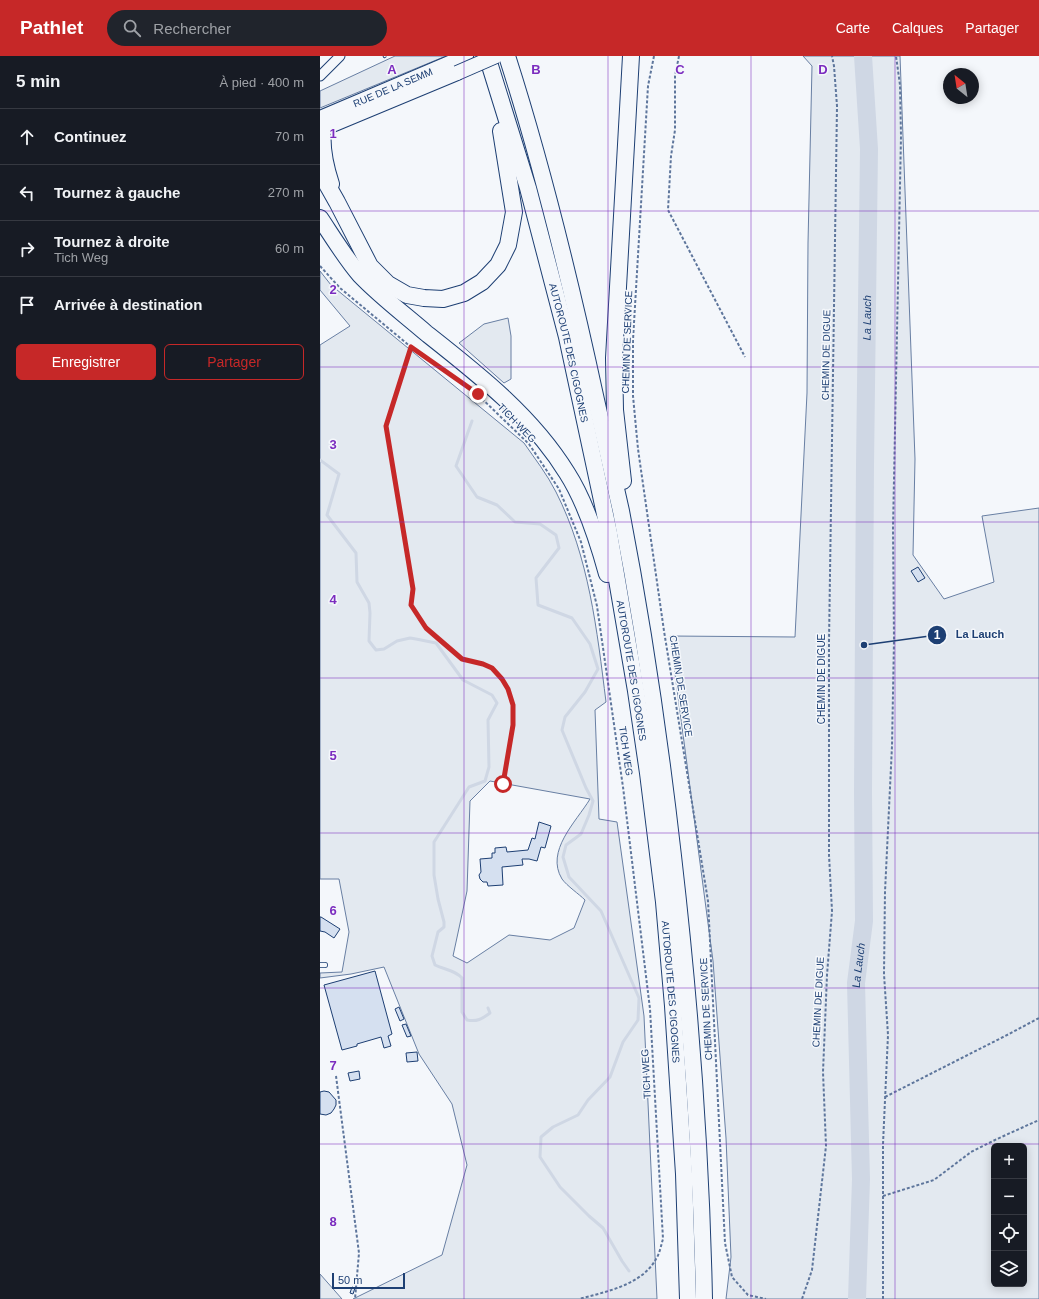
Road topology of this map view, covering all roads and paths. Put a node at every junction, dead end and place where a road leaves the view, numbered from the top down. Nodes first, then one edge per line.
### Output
1 (340, 56) edge
2 (466, 56) edge
3 (485, 56) edge
4 (496, 56) edge
5 (507, 56) edge
6 (631, 56) edge
7 (654, 56) edge
8 (679, 56) edge
9 (832, 56) edge
10 (896, 56) edge
11 (320, 76) edge
12 (321, 126) edge
13 (320, 172) edge
14 (337, 202) junction
15 (320, 218) edge
16 (320, 266) edge
17 (411, 347) junction
18 (745, 357) dead end
19 (621, 512) junction
20 (622, 610) junction
21 (503, 784) dead end
22 (1039, 1018) edge
23 (336, 1076) dead end
24 (885, 1096) junction
25 (1039, 1120) edge
26 (883, 1196) junction
27 (355, 1299) edge
28 (579, 1299) edge
29 (688, 1299) edge
30 (704, 1299) edge
31 (766, 1299) edge
32 (802, 1299) edge
33 (884, 1299) edge

1 - 11 street
2 - 12 main road, RUE DE LA SEMM
3 - 14 highway
3 - 20 highway, AUTOROUTE DES CIGOGNES
4 - 12 main road, RUE DE LA SEMM, bridge
5 - 19 highway, AUTOROUTE DES CIGOGNES
6 - 19 highway
7 - 31 path, CHEMIN DE SERVICE
8 - 18 path
9 - 32 path, CHEMIN DE DIGUE
10 - 24 path
12 - 14 highway
13 - 14 highway
15 - 20 highway
16 - 17 path, TICH WEG
17 - 21 path
17 - 28 path, TICH WEG
19 - 30 highway, AUTOROUTE DES CIGOGNES
20 - 29 highway, AUTOROUTE DES CIGOGNES
22 - 24 path
23 - 27 path
24 - 26 path
25 - 26 path
26 - 33 path

